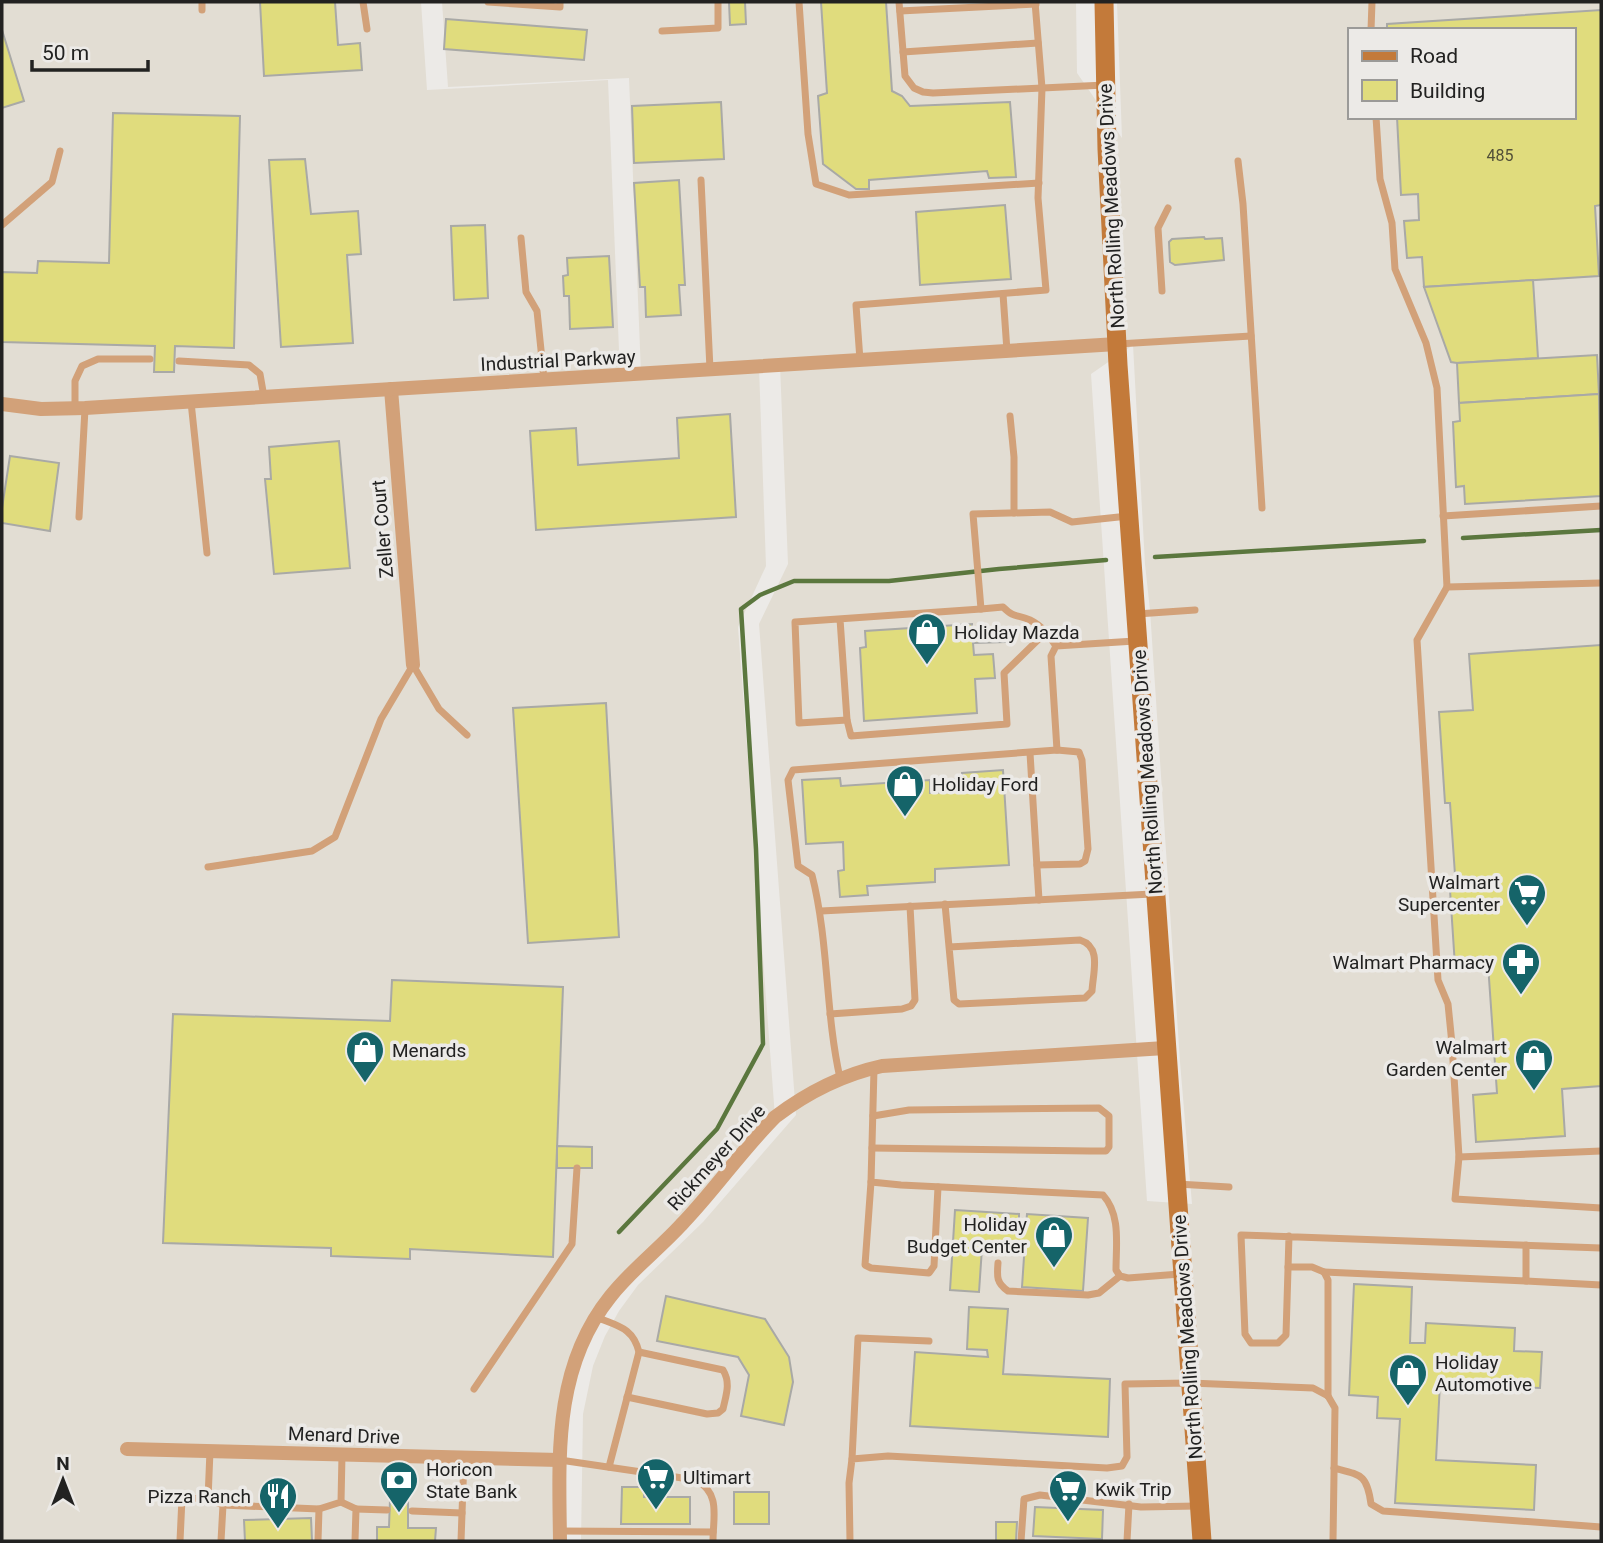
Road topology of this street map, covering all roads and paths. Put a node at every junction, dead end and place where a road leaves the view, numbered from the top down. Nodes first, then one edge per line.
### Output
1 (363, 2) edge
2 (488, 2) edge
3 (561, 2) edge
4 (718, 2) edge
5 (799, 2) edge
6 (900, 2) edge
7 (1104, 2) edge
8 (1372, 2) edge
9 (1035, 3) edge
10 (900, 11) junction
11 (1371, 28) edge
12 (367, 29) dead end
13 (662, 31) dead end
14 (1038, 43) junction
15 (903, 52) junction
16 (1105, 85) junction
17 (1042, 88) junction
18 (1376, 119) edge
19 (60, 151) dead end
20 (1238, 162) dead end
21 (701, 180) dead end
22 (1039, 183) junction
23 (1168, 208) dead end
24 (2, 225) edge
25 (522, 238) dead end
26 (1162, 291) dead end
27 (1003, 294) junction
28 (1251, 336) junction
29 (1117, 344) junction
30 (1007, 351) junction
31 (150, 359) dead end
32 (179, 360) dead end
33 (860, 360) junction
34 (710, 370) junction
35 (544, 380) junction
36 (391, 389) junction
37 (264, 397) junction
38 (191, 401) junction
39 (2, 404) edge
40 (80, 408) junction
41 (1010, 416) dead end
42 (1601, 506) edge
43 (1262, 508) dead end
44 (1014, 513) junction
45 (1129, 516) junction
46 (1443, 516) junction
47 (79, 517) dead end
48 (207, 553) dead end
49 (1601, 583) edge
50 (1447, 587) junction
51 (981, 609) junction
52 (1195, 611) dead end
53 (1137, 614) junction
54 (840, 619) junction
55 (1046, 632) junction
56 (1139, 640) junction
57 (1056, 646) junction
58 (413, 665) junction
59 (847, 720) junction
60 (467, 735) dead end
61 (1057, 750) junction
62 (1030, 753) junction
63 (1037, 865) junction
64 (208, 867) dead end
65 (1155, 894) junction
66 (1039, 900) junction
67 (945, 904) junction
68 (910, 906) junction
69 (821, 911) junction
70 (949, 947) junction
71 (830, 1014) junction
72 (1165, 1048) junction
73 (874, 1068) junction
74 (840, 1078) junction
75 (873, 1116) junction
76 (872, 1148) junction
77 (1601, 1151) edge
78 (1459, 1157) junction
79 (577, 1168) dead end
80 (871, 1182) junction
81 (1176, 1184) junction
82 (938, 1187) junction
83 (1229, 1187) dead end
84 (1601, 1208) edge
85 (1289, 1237) junction
86 (1525, 1245) junction
87 (1601, 1248) edge
88 (998, 1263) dead end
89 (1288, 1267) junction
90 (1324, 1272) junction
91 (1182, 1274) junction
92 (1120, 1276) junction
93 (1525, 1281) junction
94 (1601, 1285) edge
95 (596, 1317) junction
96 (929, 1341) dead end
97 (639, 1352) junction
98 (1190, 1382) junction
99 (474, 1389) dead end
100 (1328, 1396) junction
101 (627, 1398) junction
102 (127, 1449) dead end
103 (210, 1451) junction
104 (342, 1455) junction
105 (464, 1458) junction
106 (852, 1459) junction
107 (559, 1460) junction
108 (609, 1467) junction
109 (1334, 1468) junction
110 (208, 1499) junction
111 (341, 1502) junction
112 (1129, 1504) junction
113 (223, 1505) junction
114 (1199, 1506) junction
115 (319, 1509) junction
116 (356, 1509) junction
117 (387, 1510) dead end
118 (412, 1511) dead end
119 (462, 1513) junction
120 (1601, 1527) edge
121 (713, 1532) junction
122 (559, 1536) edge
123 (180, 1541) edge
124 (221, 1541) edge
125 (318, 1541) edge
126 (355, 1541) edge
127 (461, 1541) edge
128 (713, 1541) edge
129 (850, 1541) edge
130 (1021, 1541) edge
131 (1127, 1541) edge
132 (1202, 1541) edge
133 (1333, 1541) edge

1 - 12 lane
2 - 3 lane
4 - 13 lane
5 - 22 lane
6 - 10 lane
7 - 16 main road, North Rolling Meadows Drive
8 - 11 lane
9 - 10 lane
9 - 14 lane
10 - 15 lane
14 - 15 lane
14 - 17 lane
15 - 17 lane
16 - 17 lane
16 - 29 main road, North Rolling Meadows Drive
17 - 22 lane
18 - 46 lane
19 - 24 lane
20 - 28 lane
21 - 34 lane
22 - 27 lane
23 - 26 lane
25 - 35 lane
27 - 30 lane
27 - 33 lane
28 - 29 lane
28 - 43 lane
29 - 30 street, Industrial Parkway
29 - 45 main road, North Rolling Meadows Drive
30 - 33 street, Industrial Parkway
31 - 40 lane
32 - 37 lane
33 - 34 street, Industrial Parkway
34 - 35 street, Industrial Parkway
35 - 36 street, Industrial Parkway
36 - 37 street, Industrial Parkway
36 - 58 street, Zeller Court
37 - 38 street, Industrial Parkway
38 - 40 street, Industrial Parkway
38 - 48 lane
39 - 40 street, Industrial Parkway
40 - 47 lane
41 - 44 lane
42 - 46 lane
44 - 45 lane
44 - 51 lane
45 - 53 main road, North Rolling Meadows Drive
46 - 50 lane
49 - 50 lane
50 - 78 lane
51 - 54 lane
51 - 55 lane
52 - 53 lane
53 - 56 main road, North Rolling Meadows Drive
54 - 59 lane
54 - 59 lane
55 - 57 lane
55 - 59 lane
56 - 57 lane
56 - 65 main road, North Rolling Meadows Drive
57 - 61 lane
58 - 60 lane
58 - 64 lane
61 - 62 lane
61 - 63 lane
62 - 63 lane
62 - 69 lane
63 - 66 lane
65 - 66 lane
65 - 72 main road, North Rolling Meadows Drive
66 - 67 lane
67 - 68 lane
67 - 70 lane
68 - 69 lane
68 - 71 lane
69 - 71 lane
70 - 70 lane
71 - 74 lane
72 - 73 street, Rickmeyer Drive
72 - 81 main road, North Rolling Meadows Drive
73 - 74 street, Rickmeyer Drive
73 - 75 lane
74 - 95 street, Rickmeyer Drive
75 - 76 lane
75 - 76 lane
76 - 80 lane
77 - 78 lane
78 - 84 lane
79 - 99 lane
80 - 82 lane
80 - 82 lane
81 - 83 lane
81 - 91 main road, North Rolling Meadows Drive
82 - 92 lane
85 - 86 lane
85 - 89 lane
85 - 89 lane
86 - 87 lane
86 - 93 lane
88 - 92 lane
89 - 90 lane
90 - 93 lane
90 - 100 lane
91 - 92 lane
91 - 98 main road, North Rolling Meadows Drive
93 - 94 lane
95 - 97 lane
95 - 107 street, Rickmeyer Drive
96 - 106 lane
97 - 101 lane
97 - 101 lane
98 - 100 lane
98 - 106 lane
98 - 114 main road, North Rolling Meadows Drive
100 - 109 lane
101 - 108 lane
102 - 103 street, Menard Drive
103 - 104 street, Menard Drive
103 - 110 lane
104 - 105 street, Menard Drive
104 - 111 lane
105 - 107 street, Menard Drive
105 - 119 lane
106 - 129 lane
107 - 108 lane
107 - 122 street, Rickmeyer Drive
108 - 121 lane
109 - 120 lane
109 - 133 lane
110 - 113 lane
110 - 123 lane
111 - 115 lane
111 - 116 lane
112 - 114 lane
112 - 130 lane
112 - 131 lane
113 - 115 lane
113 - 124 lane
114 - 132 main road, North Rolling Meadows Drive
115 - 125 lane
116 - 117 lane
116 - 126 lane
118 - 119 lane
119 - 127 lane
121 - 122 lane
121 - 128 lane

